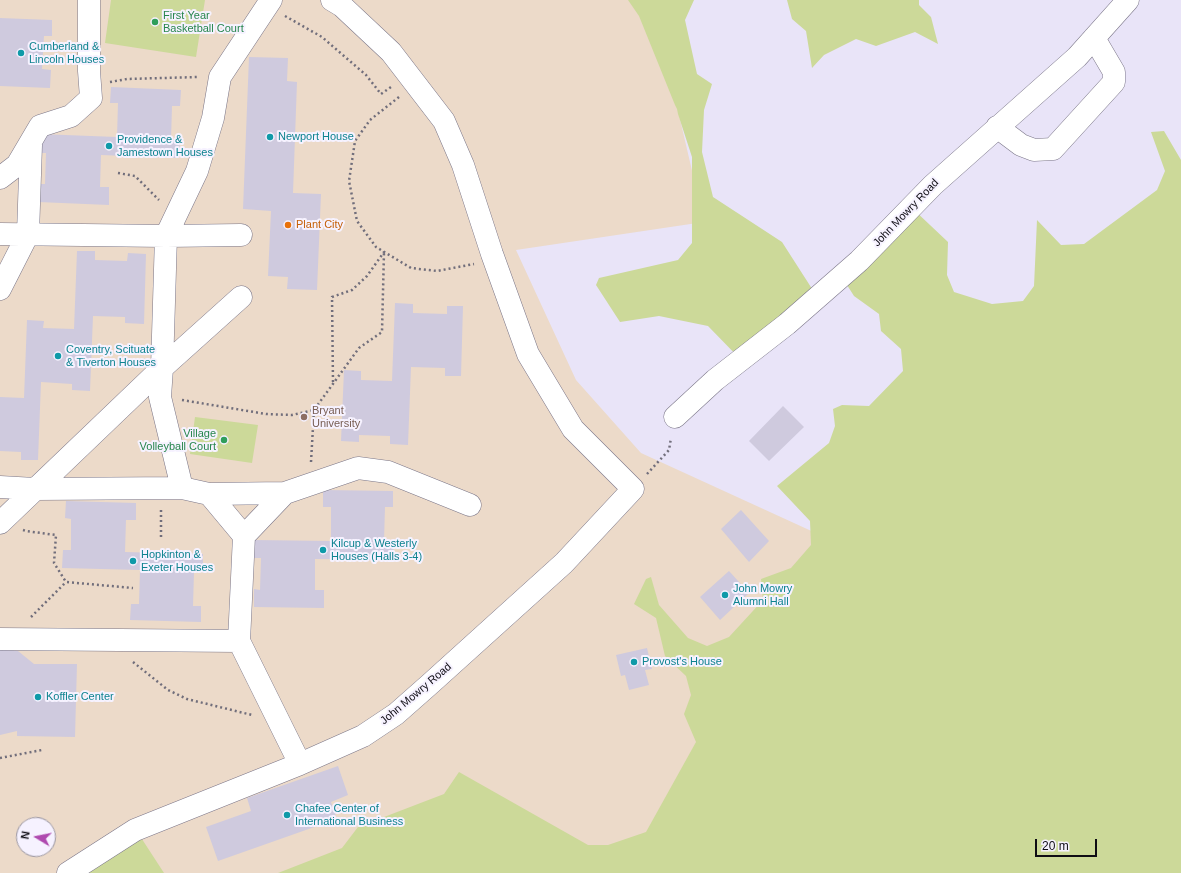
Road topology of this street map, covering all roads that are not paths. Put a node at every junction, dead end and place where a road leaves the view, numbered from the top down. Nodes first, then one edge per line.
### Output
1 (90, 0) edge
2 (332, 0) edge
3 (1128, 0) edge
4 (269, 2) edge
5 (1094, 38) junction
6 (997, 127) junction
7 (31, 142) junction
8 (0, 178) edge
9 (170, 228) junction
10 (0, 234) edge
11 (28, 234) junction
12 (241, 235) dead end
13 (0, 289) edge
14 (242, 297) dead end
15 (162, 368) junction
16 (675, 417) road end
17 (0, 487) edge
18 (172, 488) junction
19 (35, 489) junction
20 (285, 493) junction
21 (209, 494) junction
22 (470, 505) dead end
23 (1, 522) edge
24 (244, 536) junction
25 (5, 639) edge
26 (239, 641) junction
27 (300, 764) junction
28 (68, 873) edge

1 - 7 street
2 - 27 street, John Mowry Road
3 - 5 street, John Mowry Road
4 - 9 street
5 - 6 street, John Mowry Road
5 - 6 street
6 - 16 street, John Mowry Road
7 - 8 street
7 - 11 street
9 - 11 street
9 - 12 street
9 - 15 street
10 - 11 street
11 - 13 street
14 - 15 street
15 - 18 street
15 - 19 street
17 - 19 street
18 - 19 street
18 - 21 street
19 - 23 street
20 - 21 street
20 - 22 street
20 - 24 street
21 - 24 street
24 - 26 street
25 - 26 street
26 - 27 street
27 - 28 street, John Mowry Road

